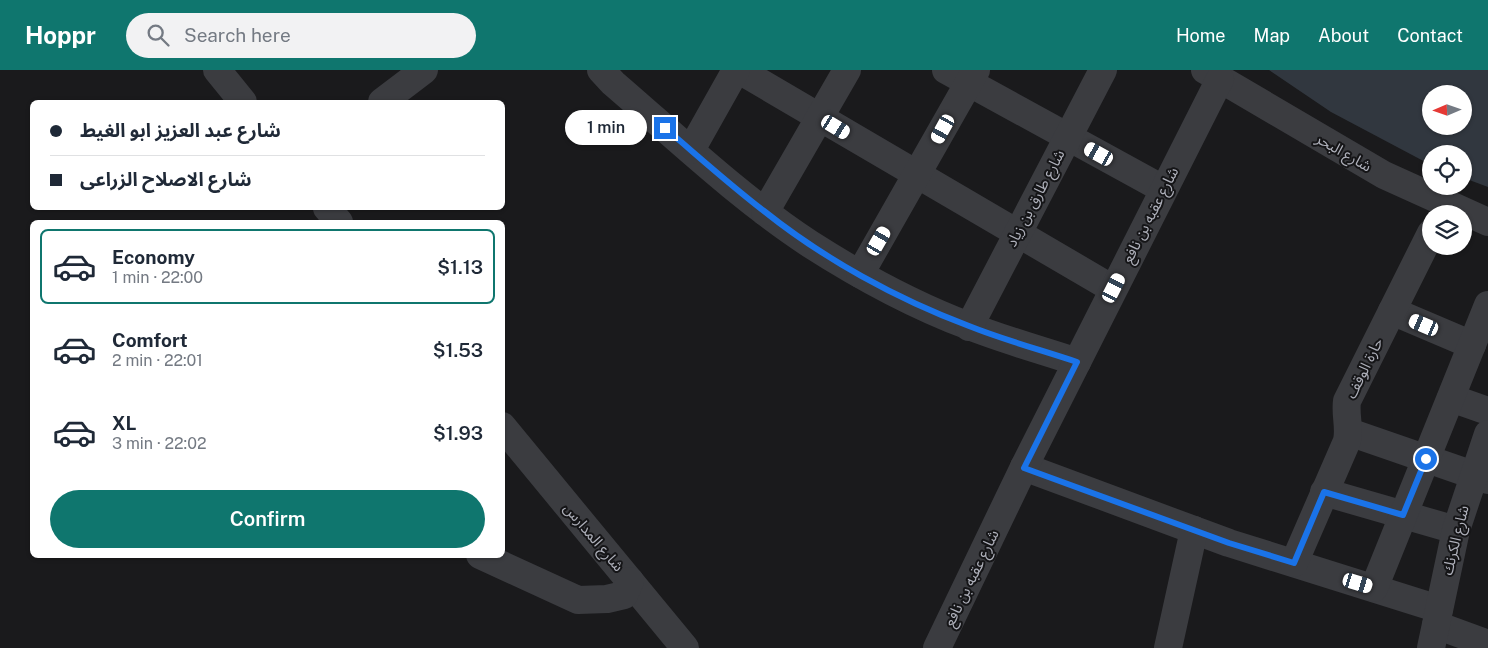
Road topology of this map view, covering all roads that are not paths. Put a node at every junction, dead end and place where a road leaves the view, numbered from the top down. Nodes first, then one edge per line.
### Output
1 (217, 70) edge
2 (424, 70) edge
3 (737, 70) edge
4 (847, 70) edge
5 (1103, 70) edge
6 (612, 74) edge
7 (964, 74) edge
8 (1212, 74) edge
9 (241, 100) edge
10 (385, 100) edge
11 (820, 117) junction
12 (1067, 136) junction
13 (691, 150) junction
14 (917, 175) junction
15 (1163, 190) junction
16 (1437, 205) edge
17 (329, 210) edge
18 (764, 212) junction
19 (1472, 217) edge
20 (336, 220) edge
21 (1488, 222) edge
22 (1016, 232) junction
23 (1422, 251) edge
24 (860, 274) junction
25 (1114, 288) junction
26 (1488, 305) edge
27 (1392, 311) junction
28 (969, 326) junction
29 (1472, 345) junction
30 (1077, 362) junction
31 (1451, 398) junction
32 (1488, 411) edge
33 (505, 430) edge
34 (1349, 432) junction
35 (1488, 434) edge
36 (1426, 459) junction
37 (1024, 468) junction
38 (1480, 478) edge
39 (1324, 492) junction
40 (1403, 515) junction
41 (1194, 530) junction
42 (1456, 530) junction
43 (487, 558) edge
44 (1294, 563) junction
45 (630, 581) junction
46 (1374, 588) junction
47 (1435, 627) edge
48 (1488, 644) edge
49 (685, 648) edge
50 (938, 648) edge
51 (1168, 648) edge

1 - 9 street
2 - 10 street
3 - 11 street
3 - 13 street
4 - 11 street
5 - 12 street, شارع طارق بن زياد
6 - 13 street
7 - 12 street
7 - 14 street
8 - 15 street, شارع عقبه بن نافع
8 - 16 street, شارع البحر
11 - 14 street
11 - 18 street
12 - 15 street
12 - 22 street, شارع طارق بن زياد
13 - 18 street
14 - 22 street
14 - 24 street
15 - 25 street, شارع عقبه بن نافع
17 - 20 street
18 - 24 street
19 - 21 street, شارع البحر
22 - 25 street
22 - 28 street, شارع طارق بن زياد
23 - 27 street, حارة الوقف
24 - 28 street
25 - 30 street, شارع عقبه بن نافع
26 - 29 street
27 - 29 street
27 - 34 street, حارة الوقف
28 - 30 street
29 - 31 street
30 - 37 street, شارع عقبه بن نافع
31 - 32 street
31 - 36 street
33 - 45 street, شارع المدارس
34 - 36 street
34 - 39 street, حارة الوقف
35 - 38 street, شارع الكرنك
36 - 38 street
36 - 40 street
37 - 41 street
37 - 50 street, شارع عقبه بن نافع
38 - 42 street, شارع الكرنك
39 - 40 street
39 - 44 street, حارة الوقف
40 - 42 street
40 - 46 street
41 - 44 street
41 - 51 street
42 - 47 street, شارع الكرنك
43 - 45 street
44 - 46 street
45 - 49 street, شارع المدارس
46 - 47 street
47 - 48 street

